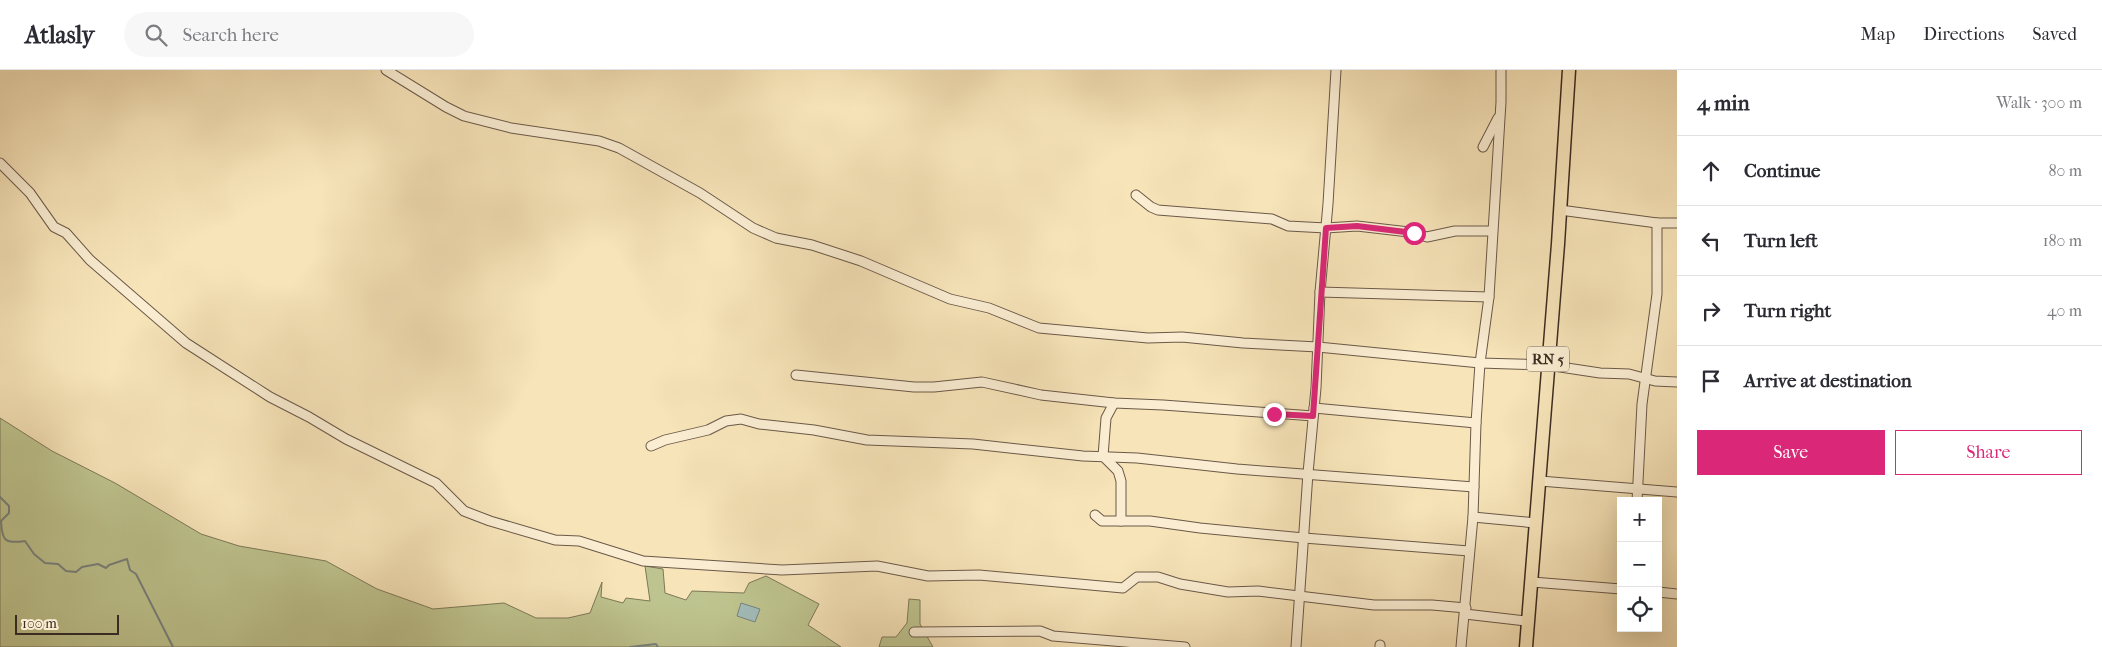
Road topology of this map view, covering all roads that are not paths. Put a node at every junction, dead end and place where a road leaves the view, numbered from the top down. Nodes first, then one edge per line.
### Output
1 (386, 70) edge
2 (1336, 70) edge
3 (1501, 70) edge
4 (1568, 70) edge
5 (1500, 113) junction
6 (1483, 147) dead end
7 (0, 163) edge
8 (1136, 195) dead end
9 (1560, 210) junction
10 (1657, 223) junction
11 (1677, 224) edge
12 (1326, 228) junction
13 (1492, 232) junction
14 (1320, 292) junction
15 (1488, 297) junction
16 (1318, 347) junction
17 (1480, 363) junction
18 (1547, 365) junction
19 (796, 375) dead end
20 (1645, 378) junction
21 (1677, 382) edge
22 (1114, 403) junction
23 (1314, 412) junction
24 (1476, 424) junction
25 (651, 446) dead end
26 (1103, 456) junction
27 (1308, 474) junction
28 (1540, 480) junction
29 (1474, 487) junction
30 (1637, 488) junction
31 (1677, 492) edge
32 (1636, 497) edge
33 (1095, 515) dead end
34 (1473, 517) junction
35 (1121, 521) junction
36 (1536, 523) junction
37 (1304, 538) junction
38 (1469, 550) junction
39 (1532, 582) junction
40 (1617, 589) edge
41 (1662, 592) edge
42 (1677, 594) edge
43 (1299, 597) junction
44 (1465, 611) junction
45 (1526, 621) junction
46 (914, 632) dead end
47 (1185, 647) edge
48 (1296, 647) edge
49 (1461, 647) edge
50 (1526, 647) edge

1 - 16 street
2 - 12 street
3 - 5 street
4 - 9 main road, RN 5
5 - 6 street
5 - 13 street
7 - 43 street
8 - 12 street
9 - 10 street
9 - 18 main road, RN 5
10 - 11 street
10 - 20 street
12 - 13 street
12 - 14 street
13 - 15 street
14 - 15 street
14 - 16 street
15 - 17 street
16 - 17 street
16 - 23 street
17 - 18 street
17 - 24 street
18 - 20 street
18 - 28 main road, RN 5
19 - 22 street
20 - 21 street
20 - 30 street
22 - 23 street
22 - 26 street
23 - 24 street
23 - 27 street
24 - 29 street
25 - 26 street
26 - 27 street
26 - 35 street
27 - 29 street
27 - 37 street
28 - 30 street
28 - 36 main road, RN 5
29 - 34 street
30 - 31 street
30 - 32 street
33 - 35 street
34 - 36 street
34 - 38 street
35 - 37 street
36 - 39 main road, RN 5
37 - 38 street
37 - 43 street
38 - 44 street
39 - 40 street
39 - 45 main road, RN 5
41 - 42 street
43 - 44 street
43 - 48 street
44 - 45 street
44 - 49 street
45 - 50 main road, RN 5
46 - 47 street

